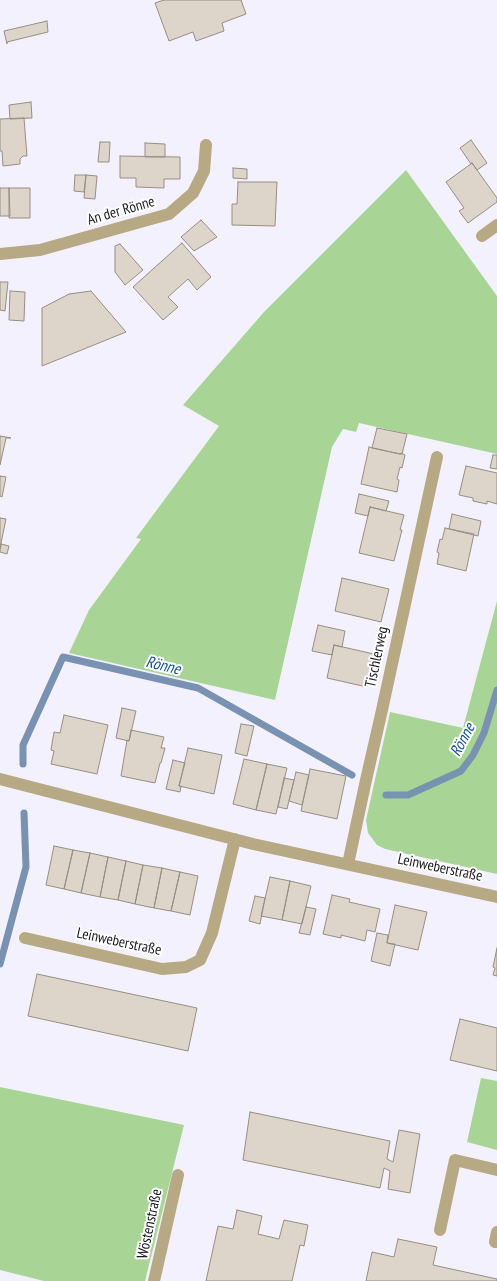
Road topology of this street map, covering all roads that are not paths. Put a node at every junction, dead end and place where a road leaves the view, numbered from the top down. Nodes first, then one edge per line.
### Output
1 (206, 145) dead end
2 (497, 225) edge
3 (482, 236) dead end
4 (0, 254) edge
5 (437, 457) dead end
6 (0, 780) edge
7 (235, 839) junction
8 (348, 864) junction
9 (497, 897) edge
10 (25, 938) dead end
11 (497, 1170) edge
12 (178, 1175) dead end
13 (440, 1230) dead end
14 (154, 1281) edge

1 - 4 street, An der Rönne
2 - 3 street
5 - 8 street, Tischlerweg
6 - 7 street, Leinweberstraße
7 - 8 street, Leinweberstraße
7 - 10 street, Leinweberstraße
8 - 9 street, Leinweberstraße
11 - 13 street
12 - 14 street, Wöstenstraße

